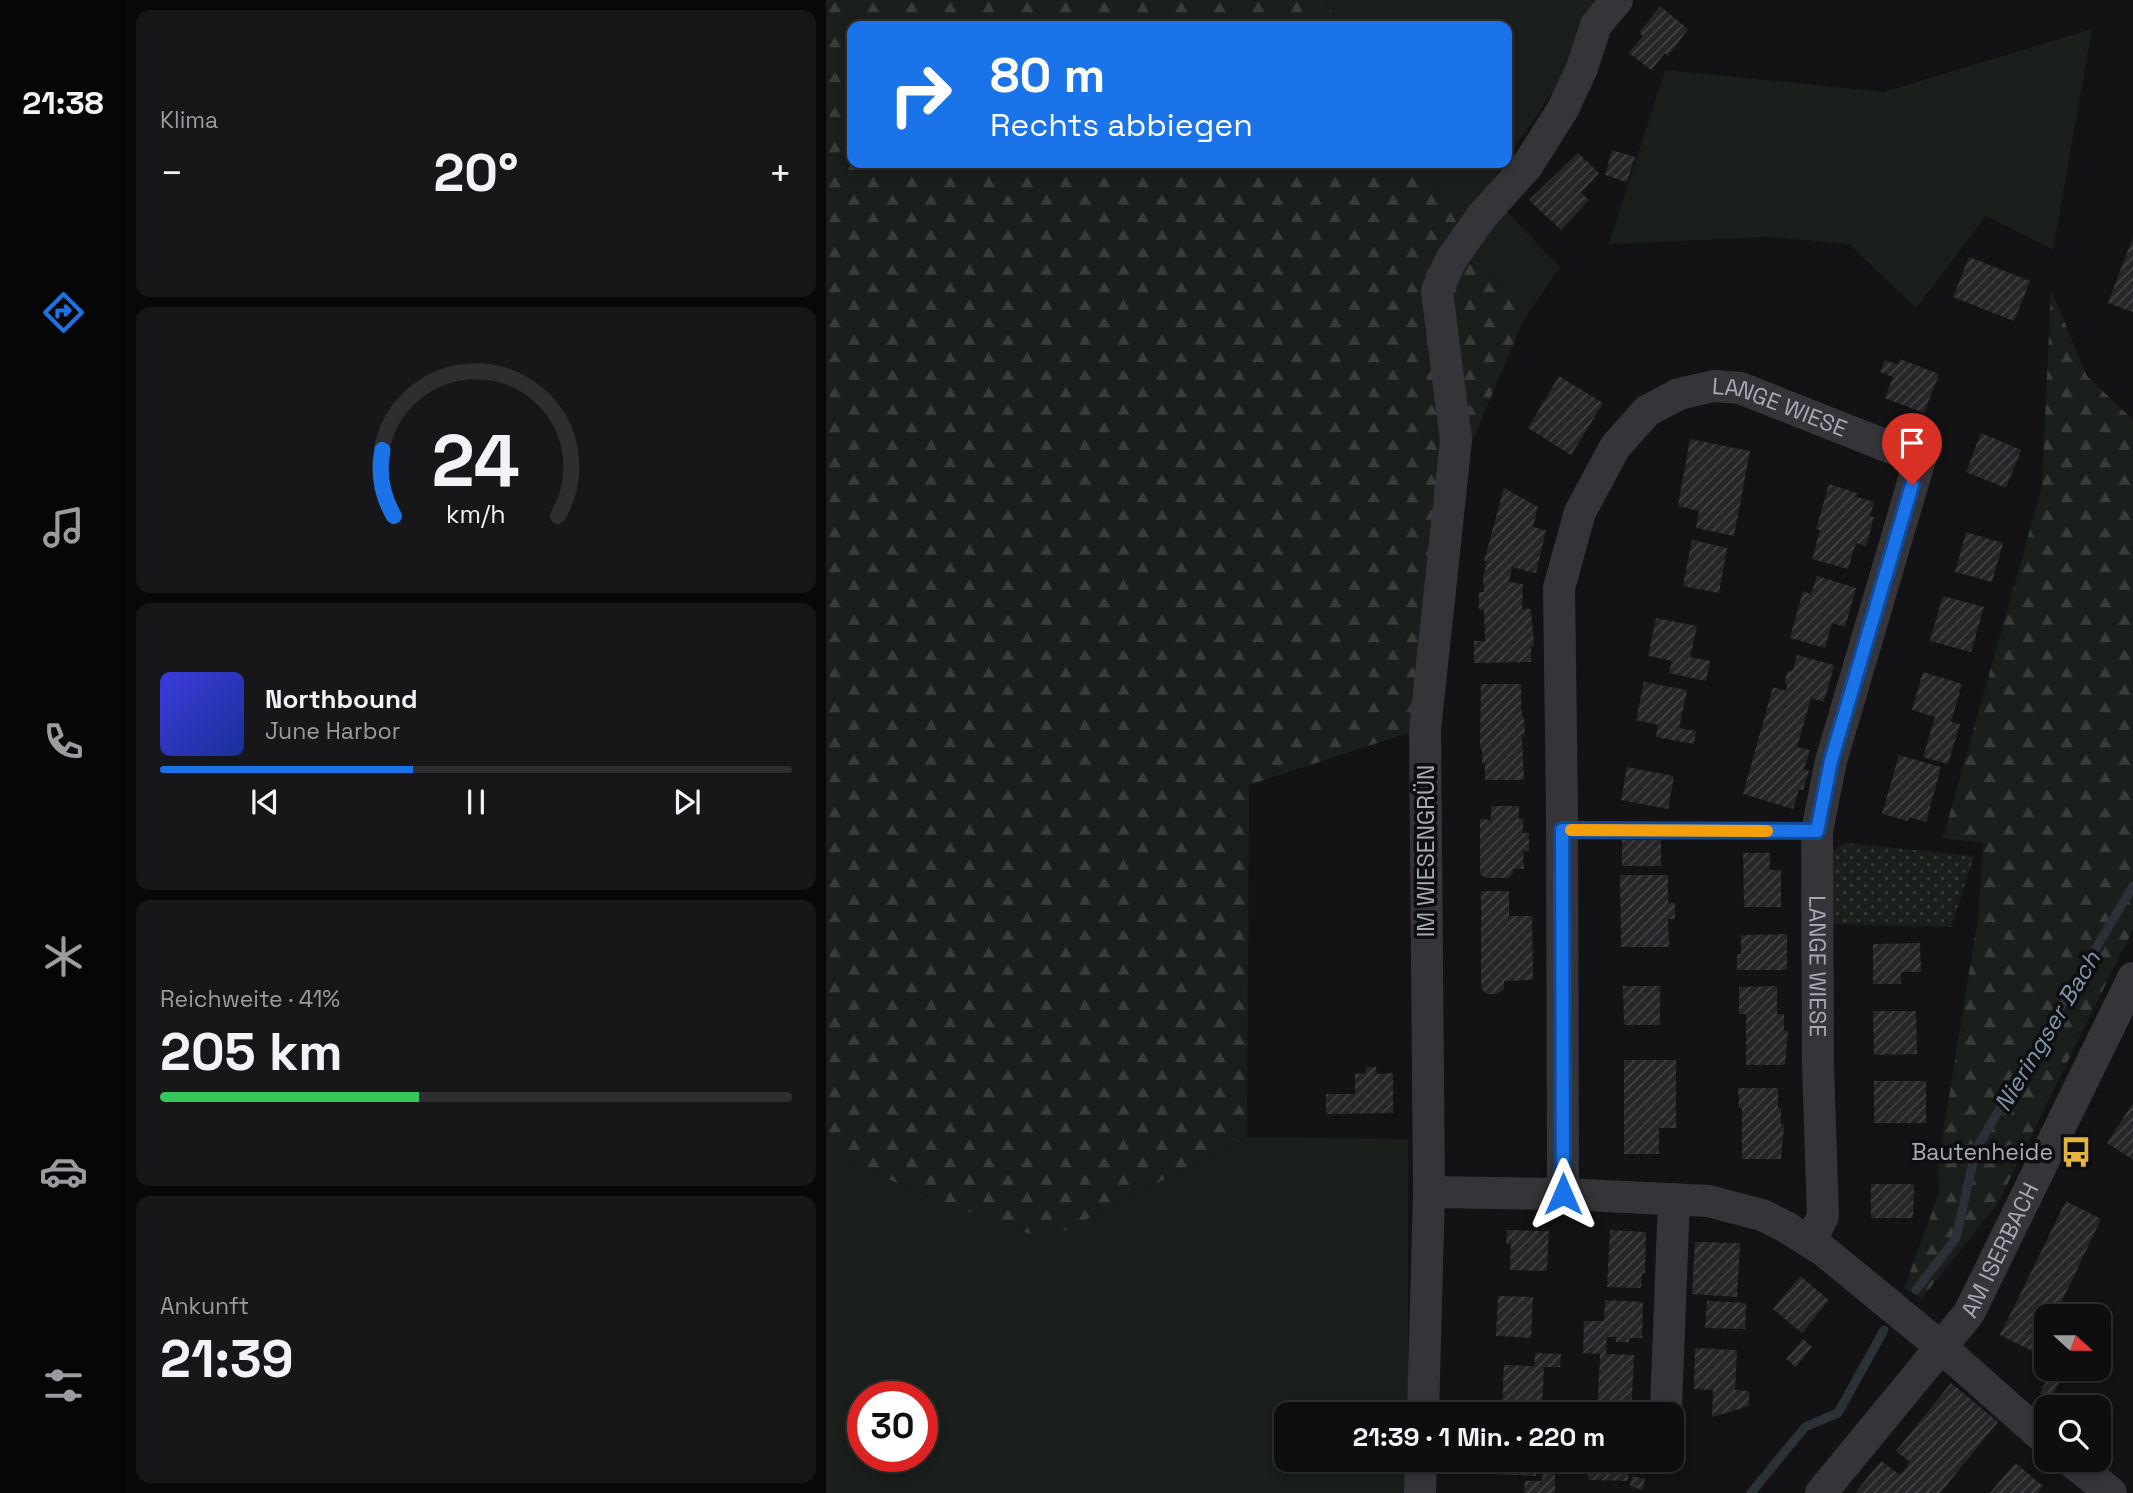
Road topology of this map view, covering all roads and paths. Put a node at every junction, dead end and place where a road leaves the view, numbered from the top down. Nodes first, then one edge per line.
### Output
1 (1617, 0) edge
2 (1562, 830) junction
3 (1817, 831) junction
4 (2133, 978) edge
5 (1429, 1192) junction
6 (1563, 1194) junction
7 (1675, 1199) junction
8 (1811, 1241) junction
9 (1941, 1347) junction
10 (1423, 1402) edge
11 (1666, 1402) edge
12 (2034, 1429) edge
13 (1421, 1472) edge
14 (2085, 1472) edge
15 (1420, 1493) edge
16 (1821, 1493) edge
17 (2111, 1493) edge

1 - 5 street, IM WIESENGRÜN
2 - 3 lane
2 - 3 street, LANGE WIESE
2 - 6 street, LANGE WIESE
3 - 8 street, LANGE WIESE
4 - 9 street, AM ISERBACH
5 - 6 street
5 - 10 street, IM WIESENGRÜN
6 - 7 street
7 - 8 street
7 - 11 street
8 - 9 street
9 - 12 street
9 - 16 street, AM ISERBACH
13 - 15 street
14 - 17 street

